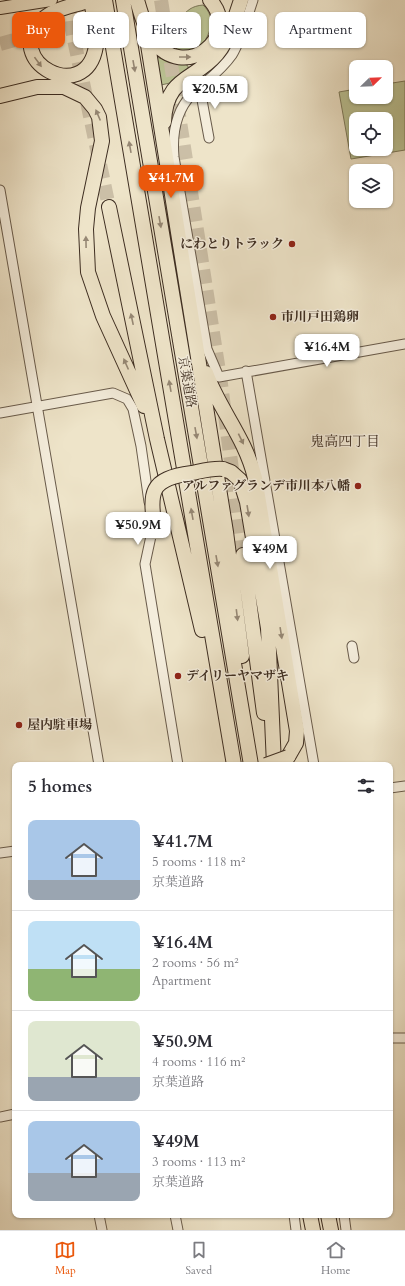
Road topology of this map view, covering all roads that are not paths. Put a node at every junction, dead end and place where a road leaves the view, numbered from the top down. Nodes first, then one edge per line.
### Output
1 (51, 0) edge
2 (106, 0) edge
3 (123, 0) edge
4 (137, 0) edge
5 (210, 0) edge
6 (222, 0) edge
7 (241, 0) edge
8 (253, 0) edge
9 (89, 1) edge
10 (0, 8) edge
11 (141, 12) edge
12 (228, 12) edge
13 (236, 12) edge
14 (148, 48) edge
15 (161, 48) edge
16 (220, 48) edge
17 (197, 90) junction
18 (0, 96) edge
19 (209, 138) dead end
20 (165, 160) junction
21 (0, 190) edge
22 (109, 207) tunnel mouth
23 (405, 344) edge
24 (198, 354) junction
25 (246, 371) junction
26 (38, 407) junction
27 (0, 413) edge
28 (158, 439) junction
29 (155, 532) dead end
30 (243, 555) tunnel mouth
31 (352, 646) dead end
32 (354, 658) dead end
33 (98, 762) edge
34 (178, 762) edge
35 (233, 762) edge
36 (251, 762) edge
37 (252, 762) edge
38 (273, 762) edge
39 (273, 762) edge
40 (273, 762) edge
41 (313, 762) edge
42 (405, 786) edge
43 (393, 788) edge
44 (12, 851) edge
45 (0, 853) edge
46 (393, 1038) edge
47 (405, 1038) edge
48 (12, 1115) edge
49 (0, 1117) edge
50 (100, 1218) edge
51 (176, 1218) edge
52 (294, 1218) edge
53 (311, 1218) edge
54 (329, 1218) edge
55 (344, 1218) edge
56 (102, 1230) edge
57 (178, 1230) edge
58 (296, 1230) edge
59 (313, 1230) edge
60 (331, 1230) edge
61 (346, 1230) edge

1 - 10 main road
35 -> 2 highway, 京葉道路
3 -> 36 highway, 京葉道路
4 - 11 highway
15 -> 5 highway
6 - 12 highway
7 - 13 highway
8 - 17 street
9 -> 9 highway
14 - 20 highway
16 - 20 highway
17 - 19 street
17 - 25 street
28 -> 18 highway
20 - 24 highway
21 - 26 street
28 -> 22 highway
23 - 25 street
24 -> 37 highway
24 -> 38 highway, bridge
25 - 41 street
26 - 27 street
26 - 33 street
26 - 34 street
28 - 35 highway
29 -> 39 highway, bridge
30 - 40 highway
31 - 32 street
42 - 43 street
44 - 45 street
46 - 47 street
48 - 49 street
50 - 56 street
51 - 57 street
52 - 58 street
53 - 59 highway
54 - 60 highway
55 - 61 street

